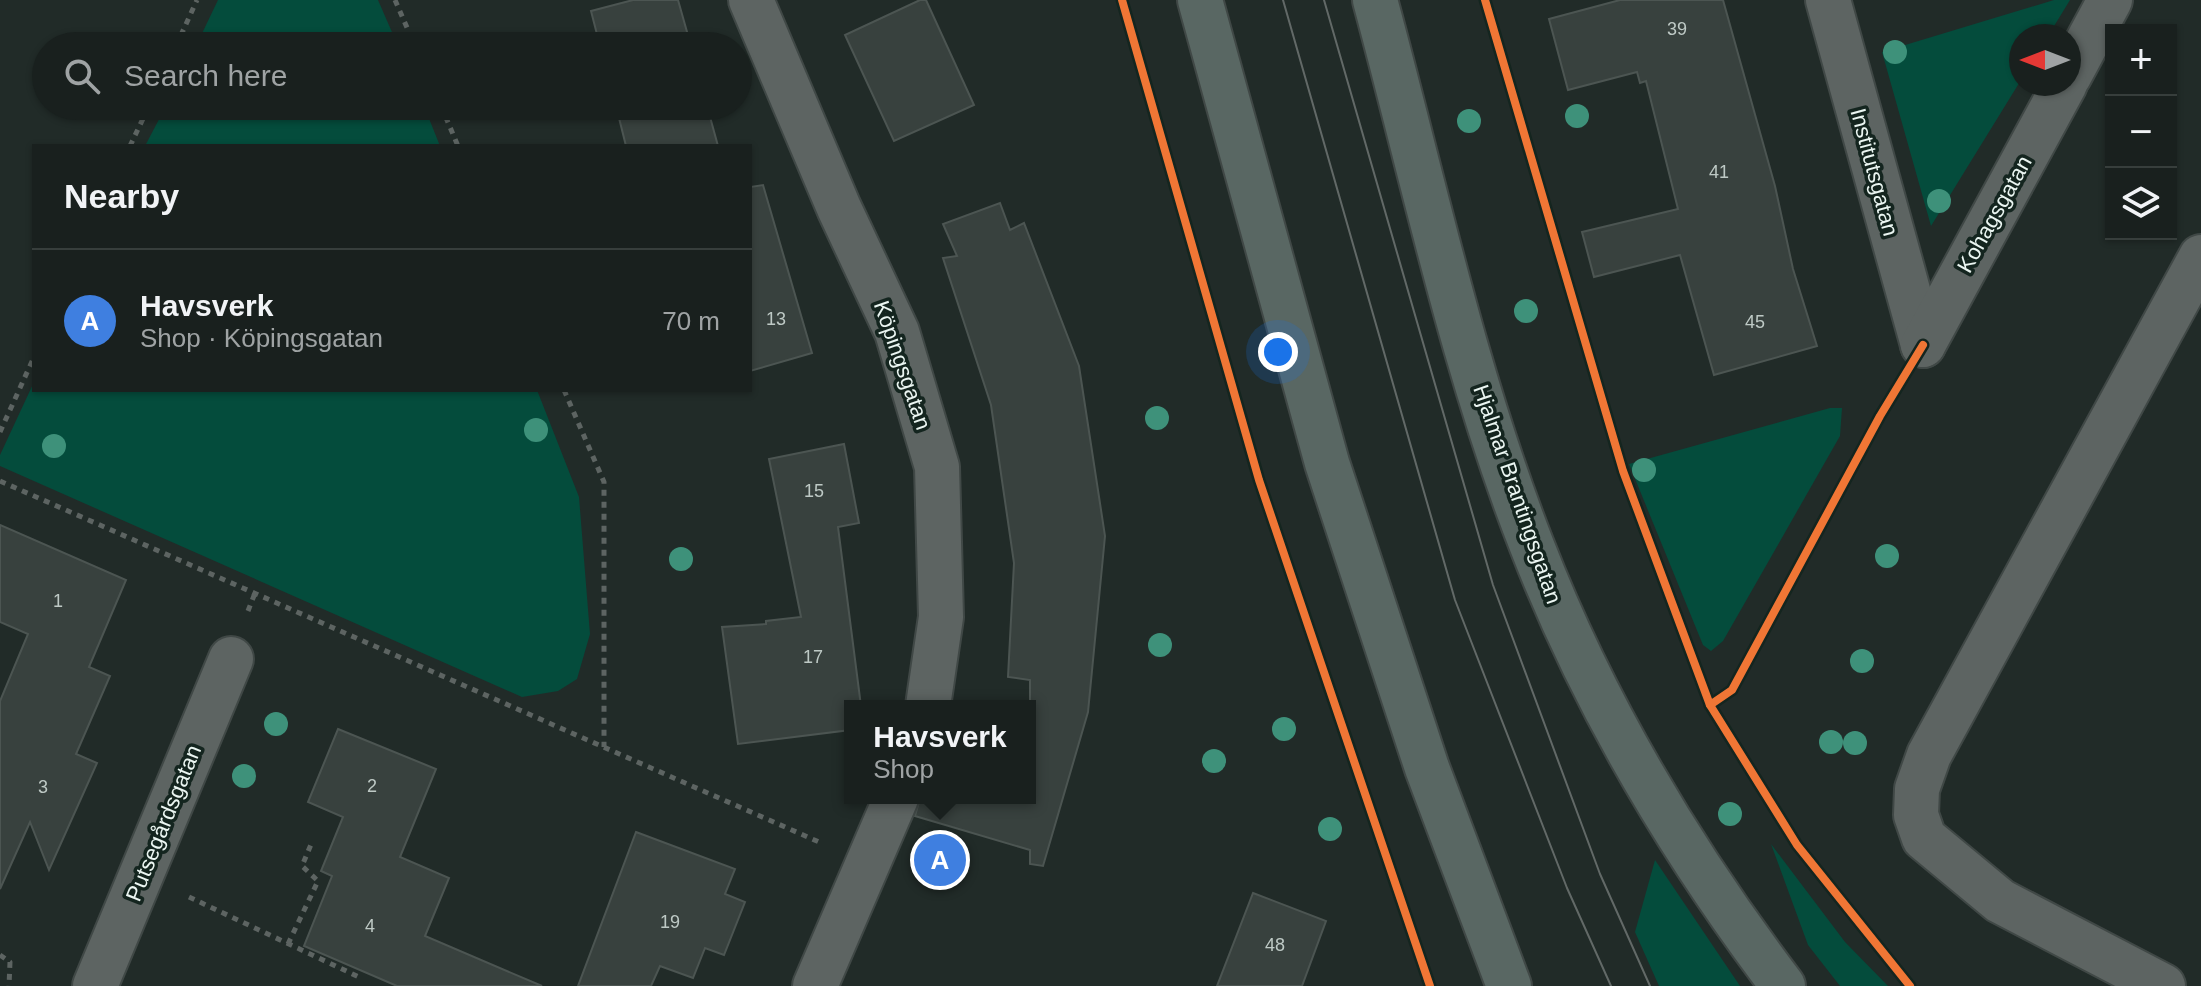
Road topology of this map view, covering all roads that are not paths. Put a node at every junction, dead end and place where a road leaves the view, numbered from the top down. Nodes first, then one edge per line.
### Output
1 (751, 0) edge
2 (1200, 0) edge
3 (1375, 0) edge
4 (1828, 0) edge
5 (2110, 0) edge
6 (2081, 54) edge
7 (2058, 96) edge
8 (2201, 257) edge
9 (1923, 345) joint
10 (231, 659) dead end
11 (929, 700) edge
12 (893, 804) edge
13 (95, 986) edge
14 (815, 986) edge
15 (1509, 986) edge
16 (1783, 986) edge
17 (2163, 986) edge

1 - 11 street, Köpingsgatan
2 - 15 main road
3 - 16 main road, Hjalmar Brantingsgatan
4 - 9 street, Institutsgatan
5 - 6 street
7 - 9 street, Kohagsgatan
8 - 17 street
10 - 13 street, Putsegårdsgatan
12 - 14 street

